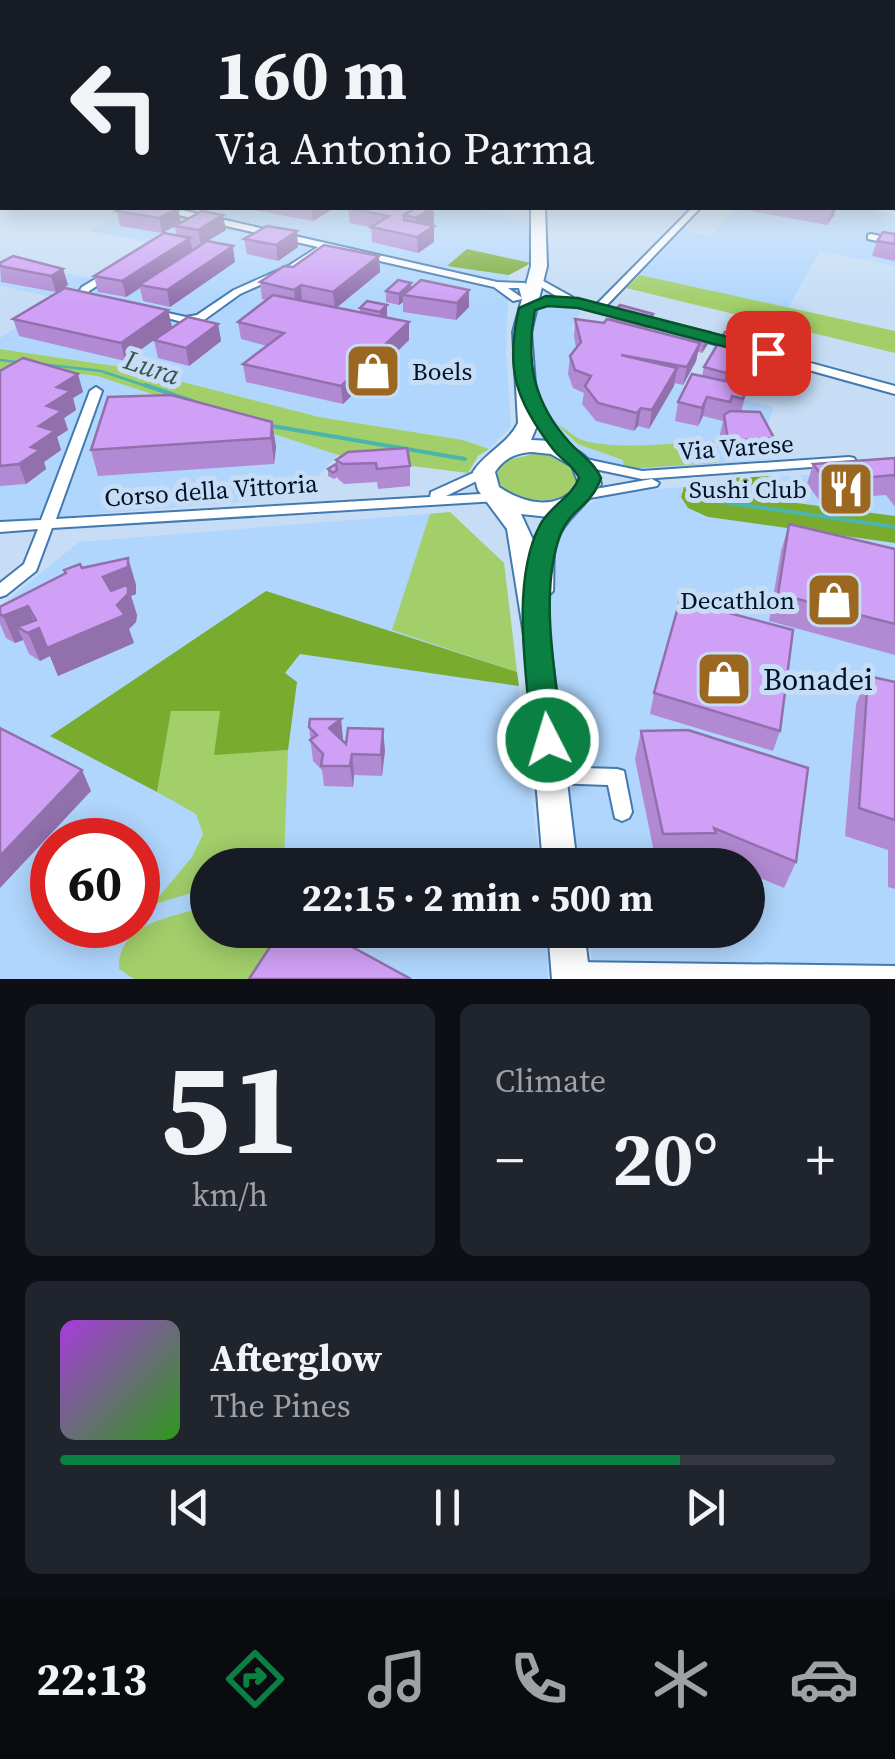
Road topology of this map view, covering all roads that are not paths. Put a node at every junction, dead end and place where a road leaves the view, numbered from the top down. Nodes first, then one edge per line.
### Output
1 (538, 212) edge
2 (692, 212) edge
3 (181, 214) edge
4 (204, 218) junction
5 (188, 228) edge
6 (871, 237) dead end
7 (895, 242) edge
8 (327, 245) junction
9 (120, 268) edge
10 (528, 288) junction
11 (578, 303) junction
12 (106, 304) edge
13 (599, 308) junction
14 (142, 311) edge
15 (96, 390) dead end
16 (895, 390) edge
17 (528, 399) junction
18 (504, 451) junction
19 (575, 458) junction
20 (484, 472) junction
21 (498, 498) junction
22 (425, 499) junction
23 (576, 500) junction
24 (46, 523) junction
25 (0, 527) edge
26 (0, 591) edge
27 (538, 635) junction
28 (551, 775) junction
29 (622, 812) dead end
30 (558, 848) edge
31 (568, 948) edge
32 (571, 977) edge
33 (895, 978) edge

1 - 10 main road
2 - 13 street
3 - 4 street
4 - 5 street
4 - 8 street
6 - 7 street
8 - 10 street
8 - 14 street
9 - 12 street
10 - 11 street
10 - 11 street
10 - 17 main road
11 - 13 street
13 - 16 street
15 - 24 street
17 - 18 main road
17 - 19 main road
18 - 19 main road
18 - 20 main road
19 - 23 main road
19 - 23 street, Via Varese
20 - 21 main road
20 - 22 street, Corso della Vittoria
21 - 22 street, Corso della Vittoria
21 - 23 main road
21 - 27 main road
22 - 24 street, Corso della Vittoria
23 - 27 main road
24 - 25 street, Corso della Vittoria
24 - 26 street
27 - 28 main road
28 - 29 street
28 - 30 main road
31 - 32 main road
32 - 33 street

